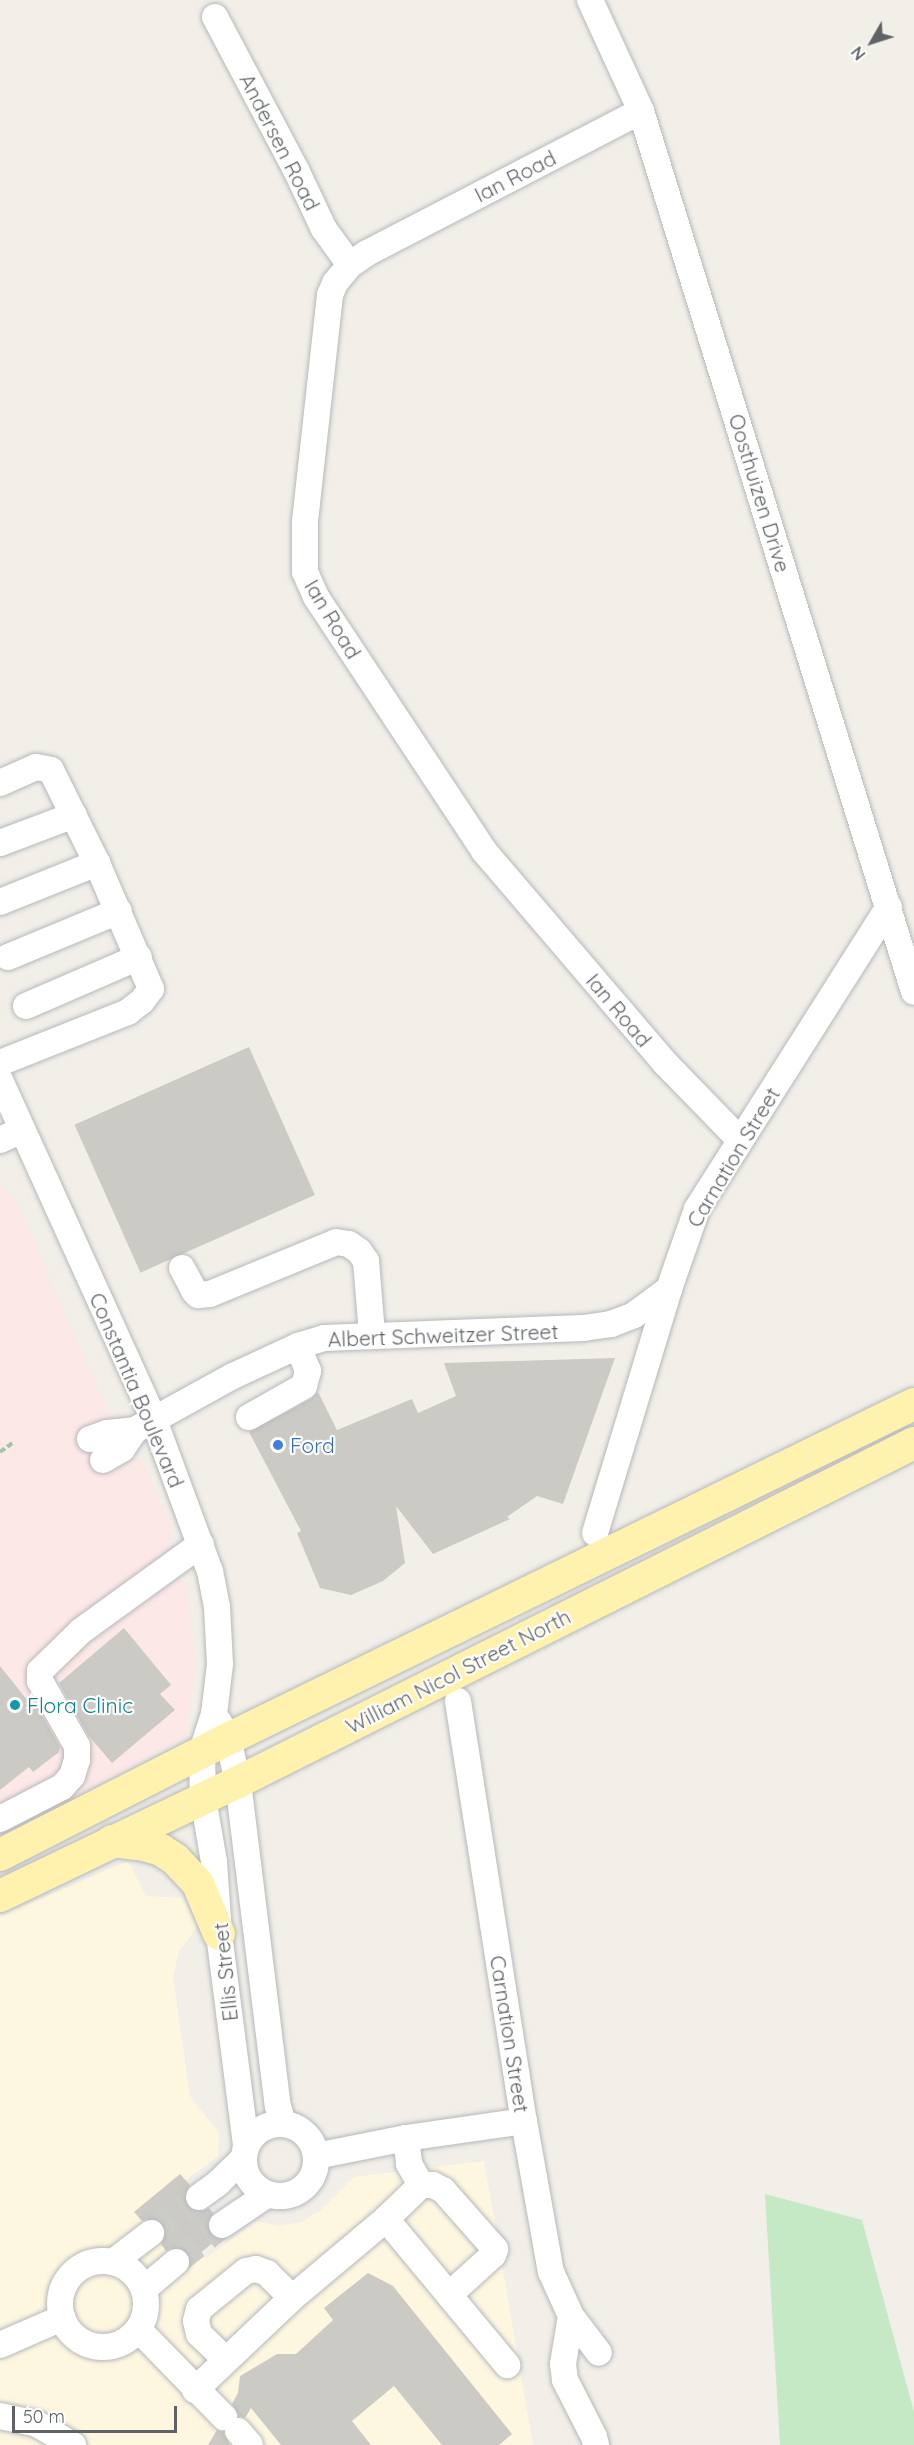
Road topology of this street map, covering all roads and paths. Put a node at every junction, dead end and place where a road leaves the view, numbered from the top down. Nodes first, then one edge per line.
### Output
1 (590, 0) edge
2 (215, 17) dead end
3 (641, 111) junction
4 (350, 265) junction
5 (0, 783) edge
6 (74, 815) junction
7 (0, 843) edge
8 (97, 863) junction
9 (0, 902) edge
10 (889, 907) junction
11 (119, 911) junction
12 (8, 957) dead end
13 (139, 957) junction
14 (914, 992) edge
15 (26, 1006) dead end
16 (0, 1063) edge
17 (0, 1080) edge
18 (9, 1125) edge
19 (740, 1140) junction
20 (182, 1268) dead end
21 (669, 1289) junction
22 (372, 1334) junction
23 (297, 1346) junction
24 (914, 1404) edge
25 (249, 1417) dead end
26 (144, 1425) junction
27 (14, 1442) dead end
28 (914, 1443) edge
29 (97, 1450) dead end
30 (0, 1452) edge
31 (595, 1533) dead end
32 (201, 1544) junction
33 (458, 1701) dead end
34 (215, 1735) junction
35 (238, 1782) junction
36 (203, 1798) junction
37 (0, 1819) edge
38 (112, 1841) junction
39 (0, 1854) edge
40 (0, 1896) edge
41 (219, 1934) junction
42 (524, 2121) junction
43 (283, 2123) junction
44 (406, 2138) junction
45 (245, 2152) junction
46 (316, 2156) junction
47 (422, 2185) junction
48 (268, 2194) junction
49 (199, 2197) tunnel mouth
50 (386, 2219) junction
51 (222, 2224) tunnel mouth
52 (152, 2233) tunnel mouth
53 (113, 2262) junction
54 (176, 2262) tunnel mouth
55 (144, 2289) junction
56 (449, 2295) junction
57 (292, 2298) junction
58 (572, 2316) junction
59 (62, 2319) junction
60 (139, 2330) junction
61 (0, 2345) edge
62 (599, 2353) dead end
63 (225, 2360) junction
64 (507, 2365) dead end
65 (195, 2390) junction
66 (0, 2416) edge
67 (237, 2431) edge
68 (73, 2445) edge
69 (596, 2445) edge

1 - 3 street, Oosthuizen Drive
2 - 4 street, Andersen Road
3 - 4 street, Ian Road
3 - 10 street, Oosthuizen Drive
4 - 19 street, Ian Road
5 - 6 street
6 - 7 street
6 - 8 street
8 - 9 street
8 - 11 street
10 - 14 street, Oosthuizen Drive
10 - 19 street, Carnation Street
11 - 12 street
11 - 13 street
13 - 15 street
13 - 16 street
17 - 18 street, Constantia Boulevard
18 - 26 street, Constantia Boulevard
19 - 21 street, Carnation Street
20 - 22 street
21 - 22 street, Albert Schweitzer Street
21 - 31 street, Carnation Street
22 - 23 street, Albert Schweitzer Street
23 - 25 street
23 - 26 street, Albert Schweitzer Street
24 - 34 main road, William Nicol Street North
26 - 29 street
26 - 32 street, Constantia Boulevard
27 - 30 path
28 - 35 main road, William Nicol Street North
32 - 34 street, Constantia Boulevard
32 - 37 street
33 - 42 street, Carnation Street
34 - 35 street, Constantia Boulevard
34 - 36 street, Constantia Boulevard
34 - 39 main road, William Nicol Street North
35 - 36 main road, William Nicol Street North
35 - 43 street, Ellis Street
36 - 38 main road, William Nicol Street North
36 - 41 street, Ellis Street
38 - 40 main road, William Nicol Street North
38 - 41 main road
41 - 45 street, Ellis Street
42 - 44 street
42 - 58 street, Carnation Street
43 - 45 street
43 - 46 street
44 - 46 street
44 - 47 street
45 - 48 street, Ellis Street
45 - 49 street
46 - 48 street
47 - 50 street
47 - 56 street
48 - 51 street
50 - 56 street
50 - 57 street
52 - 53 street
53 - 55 street
53 - 59 street
54 - 55 street
55 - 60 street
56 - 64 street
57 - 63 street
57 - 63 street
58 - 62 street, Carnation Street
58 - 69 street
59 - 60 street
59 - 61 street
60 - 65 street
63 - 65 street
65 - 67 street
66 - 68 street

